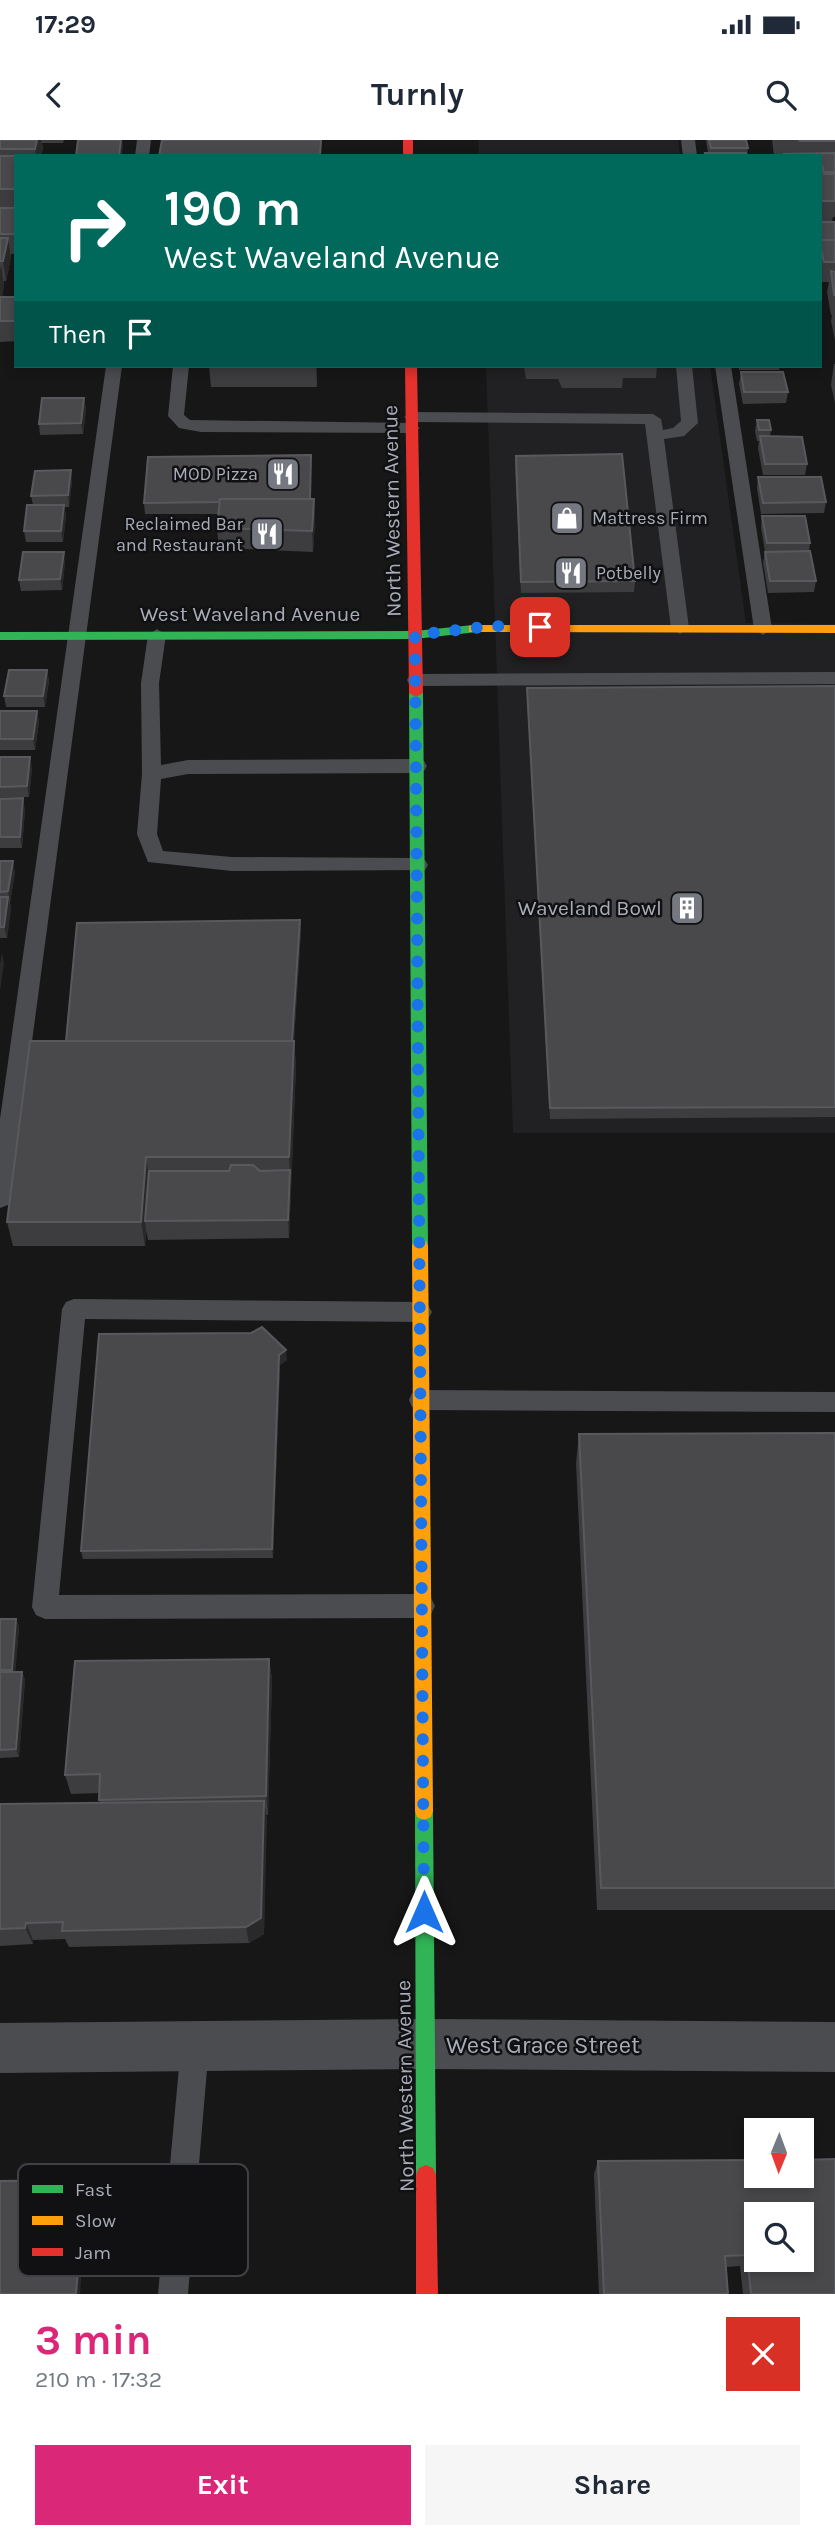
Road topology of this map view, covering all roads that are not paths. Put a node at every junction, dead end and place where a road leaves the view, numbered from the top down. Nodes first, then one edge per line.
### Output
1 (114, 368) edge
2 (181, 368) edge
3 (411, 368) edge
4 (684, 368) edge
5 (723, 368) edge
6 (412, 423) junction
7 (655, 436) junction
8 (680, 628) junction
9 (763, 629) junction
10 (835, 629) edge
11 (157, 635) junction
12 (415, 635) junction
13 (0, 636) edge
14 (78, 636) junction
15 (835, 678) edge
16 (416, 680) junction
17 (417, 766) junction
18 (152, 775) junction
19 (418, 866) junction
20 (0, 1199) edge
21 (420, 1312) junction
22 (421, 1401) junction
23 (835, 1402) edge
24 (422, 1606) junction
25 (426, 2044) junction
26 (195, 2046) junction
27 (835, 2047) edge
28 (0, 2048) edge
29 (185, 2164) edge
30 (175, 2276) edge
31 (173, 2294) edge
32 (427, 2294) edge

1 - 14 lane
2 - 6 lane
3 - 6 main road, North Western Avenue
4 - 7 lane
5 - 9 lane
6 - 7 lane
6 - 12 main road, North Western Avenue
7 - 8 lane
8 - 9 main road, West Waveland Avenue
8 - 12 main road, West Waveland Avenue
9 - 10 main road, West Waveland Avenue
11 - 12 main road, West Waveland Avenue
11 - 14 main road, West Waveland Avenue
11 - 18 lane
12 - 16 main road, North Western Avenue
13 - 14 main road, West Waveland Avenue
14 - 20 lane
15 - 16 lane
16 - 17 main road, North Western Avenue
17 - 18 lane
17 - 19 main road, North Western Avenue
18 - 19 lane
19 - 21 main road, North Western Avenue
21 - 22 main road, North Western Avenue
21 - 24 lane
22 - 23 lane
22 - 24 main road, North Western Avenue
24 - 25 main road, North Western Avenue
25 - 26 street, West Grace Street
25 - 27 street, West Grace Street
25 - 32 main road, North Western Avenue
26 - 28 street, West Grace Street
26 - 29 lane
30 - 31 lane

